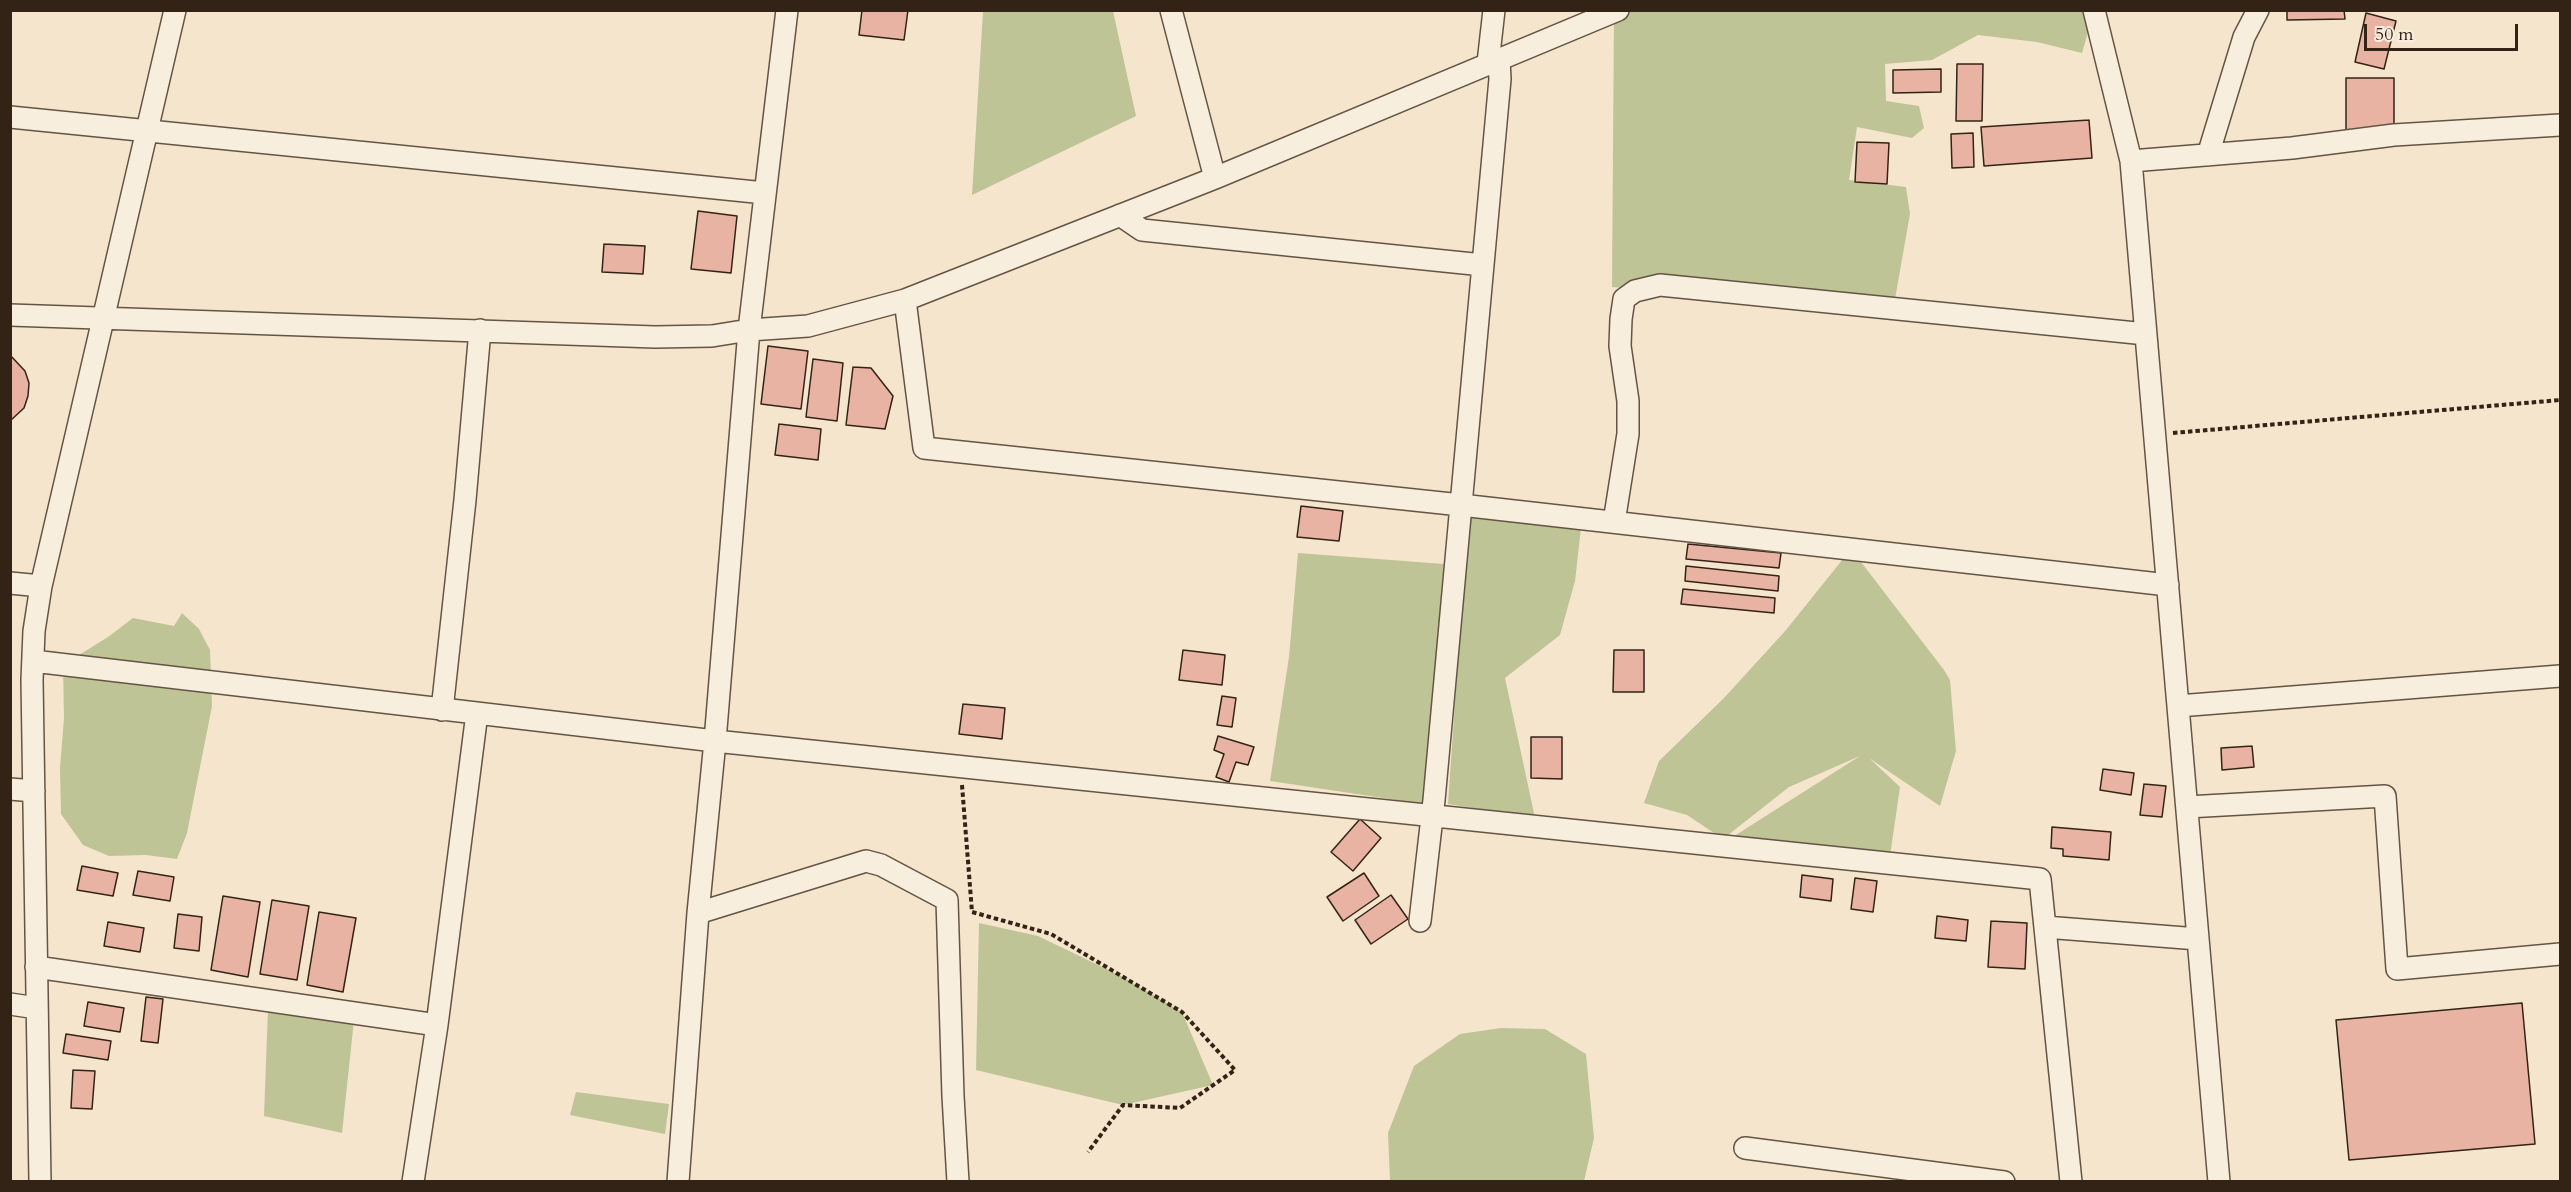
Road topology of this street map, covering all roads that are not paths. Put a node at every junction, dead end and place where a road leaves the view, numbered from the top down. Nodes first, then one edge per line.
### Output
1 (175, 10) edge
2 (787, 10) edge
3 (1171, 10) edge
4 (1494, 10) edge
5 (1618, 10) edge
6 (2094, 10) edge
7 (2258, 10) edge
8 (1494, 61) junction
9 (10, 117) edge
10 (2560, 125) edge
11 (146, 132) junction
12 (2208, 155) junction
13 (2131, 161) junction
14 (1215, 178) junction
15 (765, 193) junction
16 (1120, 215) junction
17 (1483, 265) junction
18 (905, 300) junction
19 (10, 315) edge
20 (103, 318) junction
21 (480, 330) junction
22 (749, 330) junction
23 (2146, 334) junction
24 (1461, 505) junction
25 (1614, 522) junction
26 (10, 583) edge
27 (2168, 585) junction
28 (41, 586) junction
29 (33, 661) junction
30 (2560, 676) edge
31 (2178, 706) junction
32 (442, 710) junction
33 (477, 713) junction
34 (715, 741) junction
35 (10, 789) edge
36 (34, 791) junction
37 (2187, 807) junction
38 (1433, 816) junction
39 (698, 913) junction
40 (1420, 921) dead end
41 (2045, 927) junction
42 (2198, 939) junction
43 (2560, 954) edge
44 (36, 967) junction
45 (10, 1004) edge
46 (37, 1008) junction
47 (437, 1025) junction
48 (1746, 1148) dead end
49 (40, 1182) edge
50 (413, 1182) edge
51 (678, 1182) edge
52 (958, 1182) edge
53 (2004, 1182) edge
54 (2071, 1182) edge
55 (2219, 1182) edge

1 - 11 street
2 - 15 street
3 - 14 street
4 - 8 street
5 - 8 street
6 - 13 street
7 - 12 street
8 - 14 street
8 - 17 street
9 - 11 street
10 - 12 street
11 - 15 street
11 - 20 street
12 - 13 street
13 - 23 street
14 - 16 street
15 - 22 street
16 - 17 street
16 - 18 street
17 - 24 street
18 - 22 street
18 - 24 street
19 - 20 street
20 - 21 street
20 - 28 street
21 - 22 street
21 - 32 street
22 - 34 street
23 - 25 street
23 - 27 street
24 - 25 street
24 - 38 street
25 - 27 street
26 - 28 street
27 - 31 street
28 - 29 street
29 - 32 street
29 - 36 street
30 - 31 street
31 - 37 street
32 - 33 street
33 - 34 street
33 - 47 street
34 - 38 street
34 - 39 street
35 - 36 street
36 - 44 street
37 - 42 street
37 - 43 street
38 - 40 street
38 - 41 street
39 - 51 street
39 - 52 street
41 - 42 street
41 - 54 street
42 - 55 street
44 - 46 street
44 - 47 street
45 - 46 street
46 - 49 street
47 - 50 street
48 - 53 street

